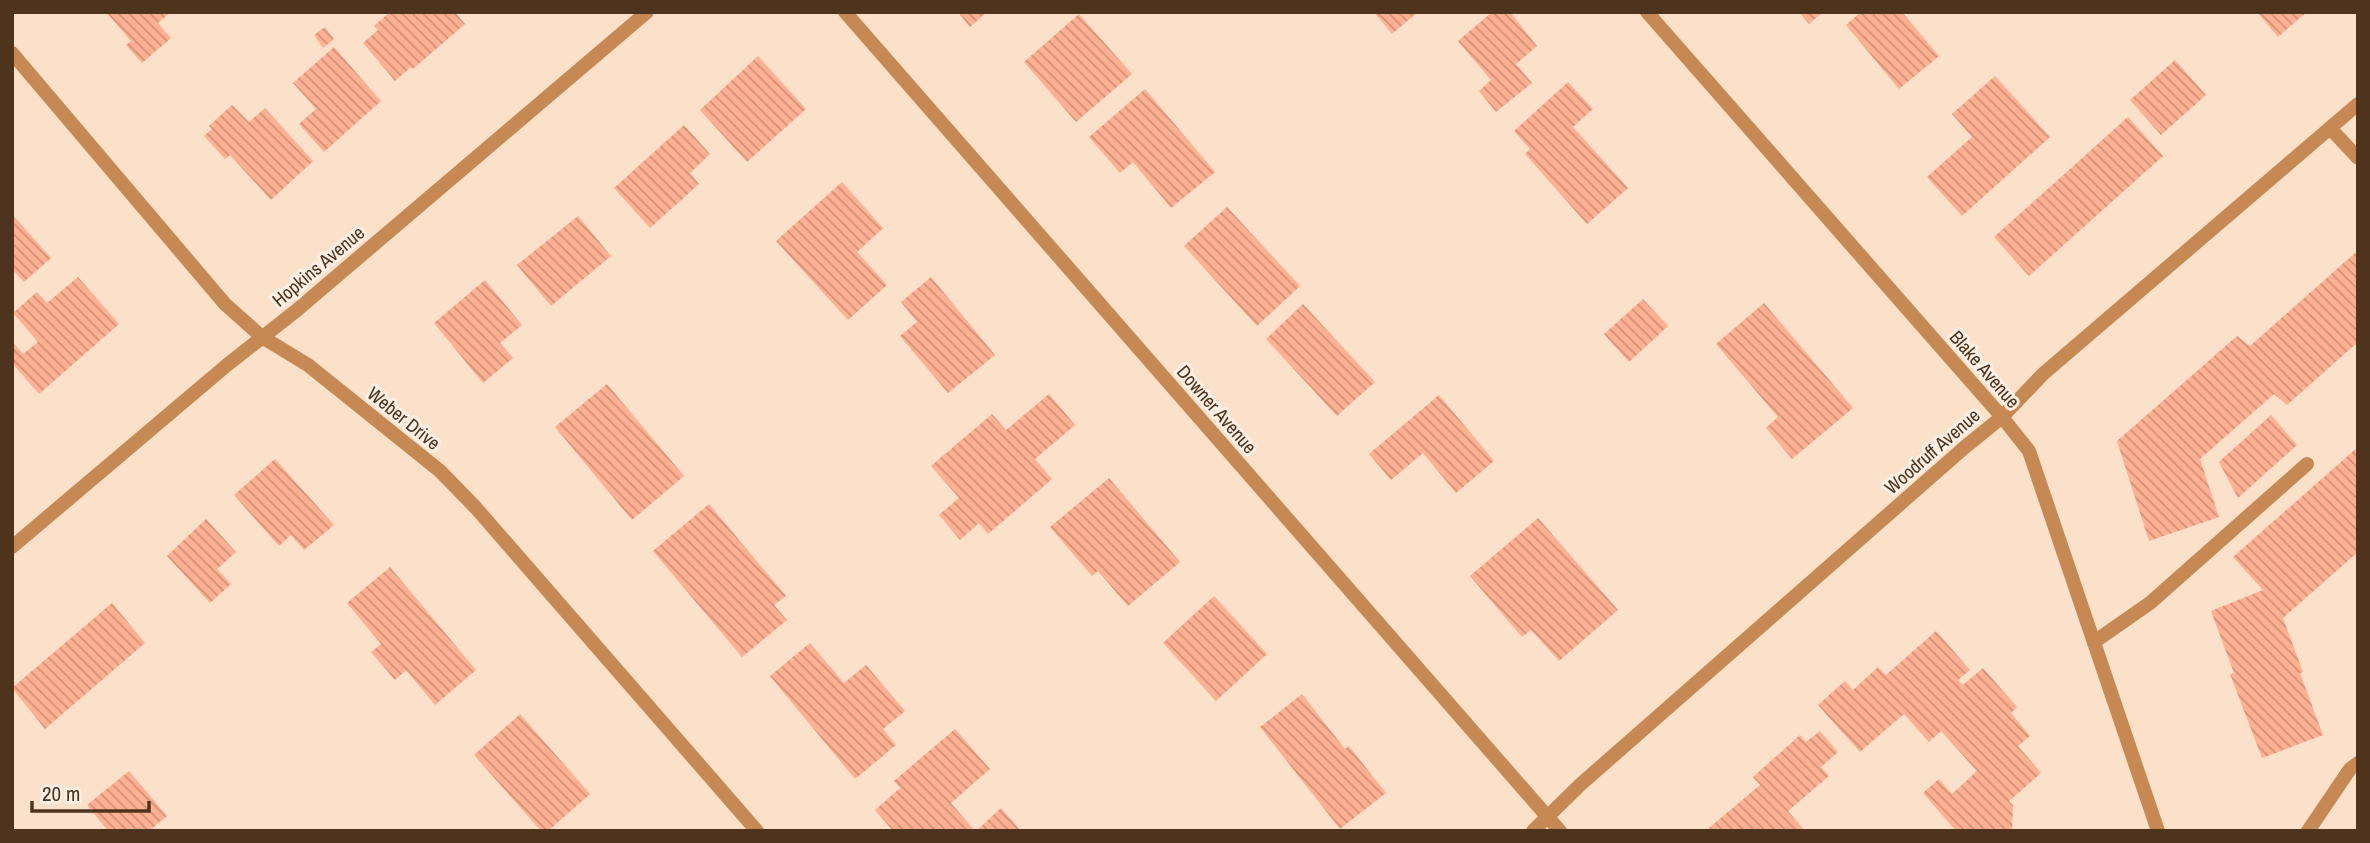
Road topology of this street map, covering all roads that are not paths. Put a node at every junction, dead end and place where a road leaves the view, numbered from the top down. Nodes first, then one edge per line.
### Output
1 (647, 12) edge
2 (845, 12) edge
3 (1647, 12) edge
4 (12, 53) edge
5 (2358, 104) edge
6 (2330, 128) junction
7 (2358, 158) edge
8 (262, 337) junction
9 (2002, 417) junction
10 (2307, 464) dead end
11 (12, 547) edge
12 (2094, 642) junction
13 (2358, 763) edge
14 (1548, 817) junction
15 (757, 831) edge
16 (1533, 831) edge
17 (1560, 831) edge
18 (2158, 831) edge
19 (2308, 831) edge

1 - 8 street, Hopkins Avenue
2 - 14 street, Downer Avenue
3 - 9 street, Blake Avenue
4 - 8 street, Weber Drive
5 - 6 street, Woodruff Avenue
6 - 7 street
6 - 9 street, Woodruff Avenue
8 - 11 street, Hopkins Avenue
8 - 15 street, Weber Drive
9 - 12 street, Blake Avenue
9 - 14 street, Woodruff Avenue
10 - 12 street
12 - 18 street, Blake Avenue
13 - 19 street
14 - 16 street, Woodruff Avenue
14 - 17 street, Downer Avenue

